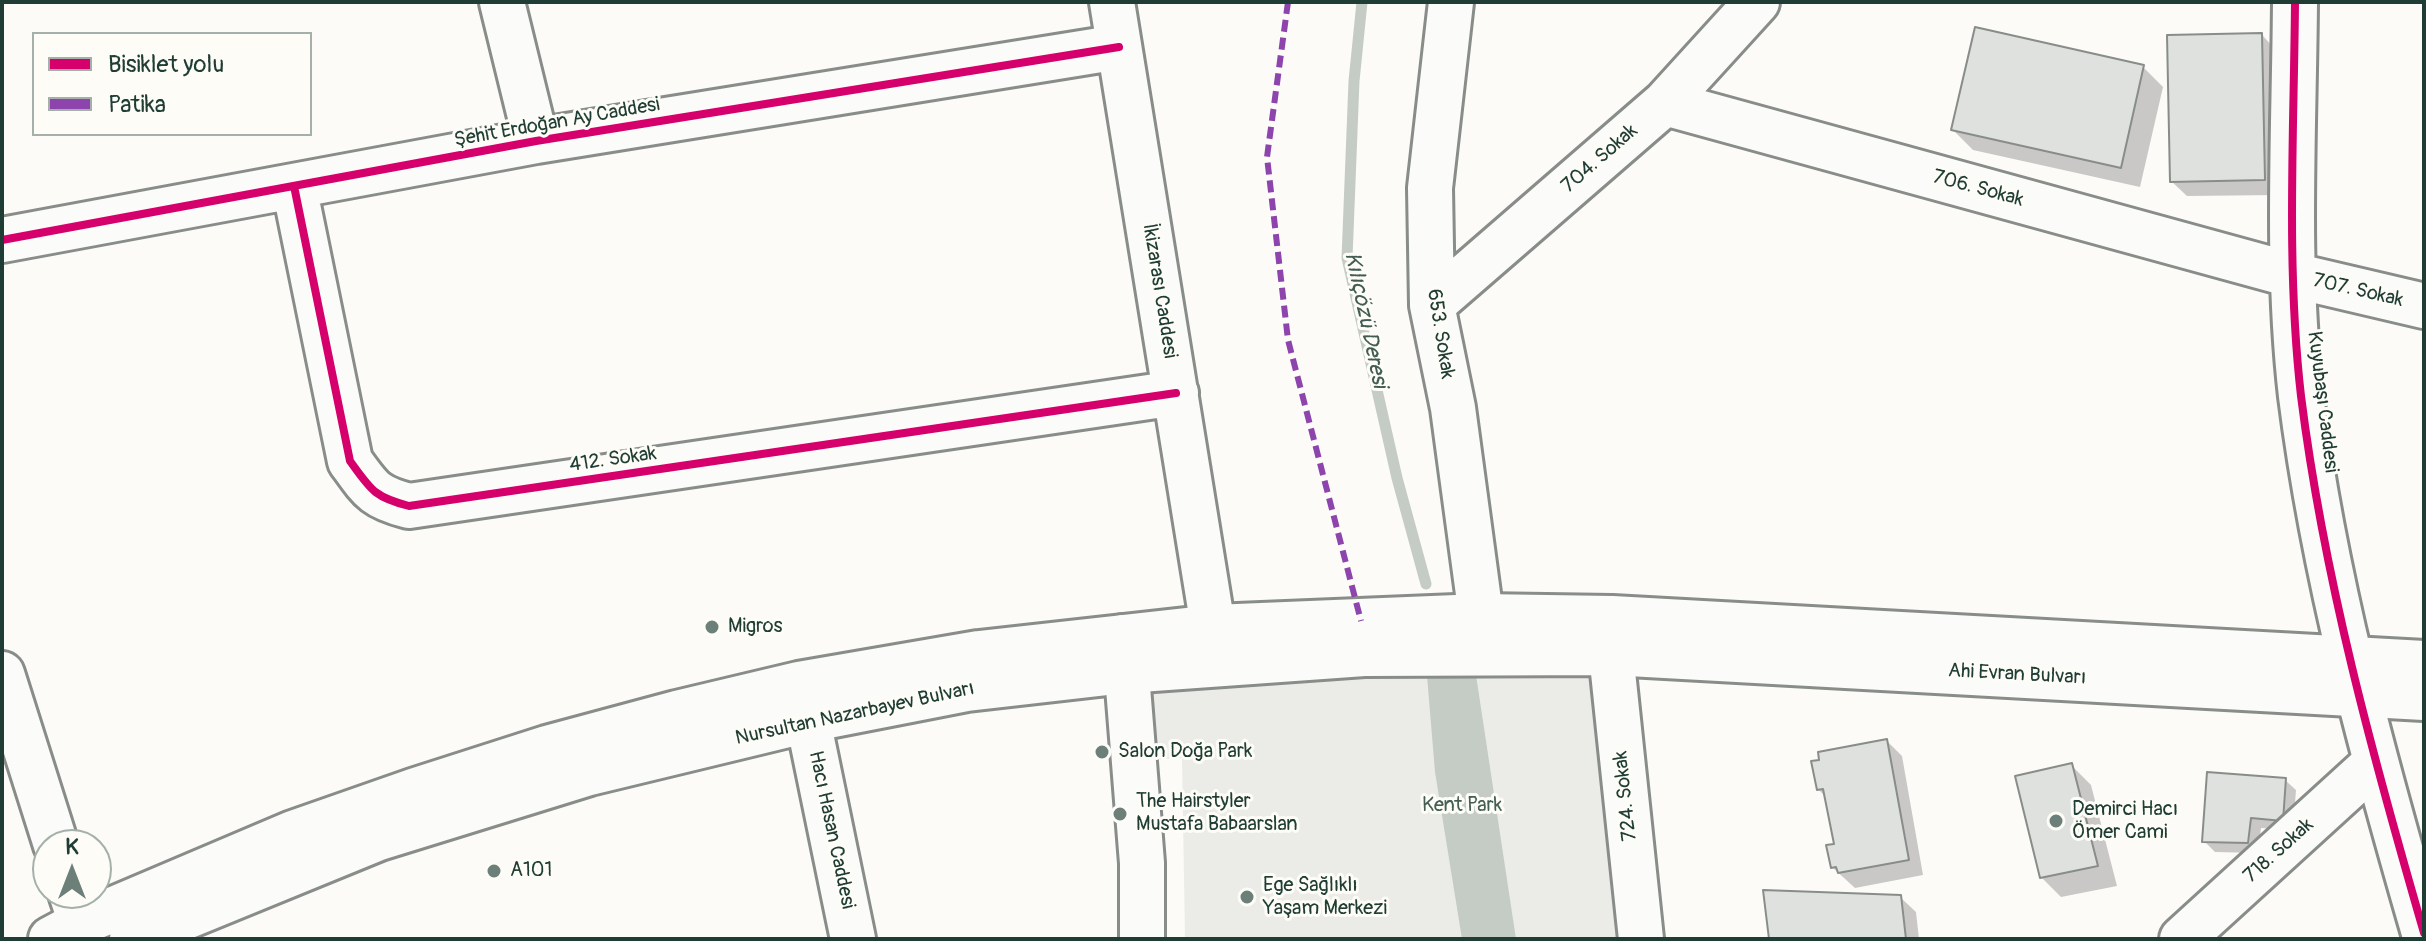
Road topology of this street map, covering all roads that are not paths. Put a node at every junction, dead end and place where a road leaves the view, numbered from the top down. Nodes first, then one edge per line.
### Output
1 (502, 2) edge
2 (1112, 2) edge
3 (1451, 2) edge
4 (1757, 2) edge
5 (2295, 2) edge
6 (1119, 47) junction
7 (1665, 103) junction
8 (536, 141) junction
9 (294, 186) junction
10 (2, 240) edge
11 (2292, 275) junction
12 (1432, 305) junction
13 (2424, 306) edge
14 (1176, 393) junction
15 (1481, 616) junction
16 (1213, 627) junction
17 (1611, 636) junction
18 (1124, 654) junction
19 (2424, 663) edge
20 (2, 674) edge
21 (2353, 676) junction
22 (2424, 698) edge
23 (808, 720) junction
24 (2375, 763) junction
25 (51, 829) edge
26 (68, 918) edge
27 (2424, 933) edge
28 (132, 939) edge
29 (853, 939) edge
30 (1142, 939) edge
31 (1641, 939) edge
32 (2182, 939) edge

1 - 8 street
2 - 6 street, İkizarası Caddesi
3 - 12 street, 653. Sokak
4 - 7 street, 704. Sokak
5 - 11 street, Kuyubaşı Caddesi
6 - 8 street, Şehit Erdoğan Ay Caddesi
6 - 14 street, İkizarası Caddesi
7 - 11 street, 706. Sokak
7 - 12 street, 704. Sokak
8 - 9 street, Şehit Erdoğan Ay Caddesi
9 - 10 street, Şehit Erdoğan Ay Caddesi
9 - 14 street, 412. Sokak
11 - 13 street, 707. Sokak
11 - 21 street, Kuyubaşı Caddesi
12 - 15 street, 653. Sokak
14 - 16 street, İkizarası Caddesi
15 - 16 street, Nursultan Nazarbayev Bulvarı
15 - 17 street
16 - 18 street, Nursultan Nazarbayev Bulvarı
17 - 18 street, Nursultan Nazarbayev Bulvarı
17 - 21 street, Ahi Evran Bulvarı
17 - 31 street, 724. Sokak
18 - 23 street, Nursultan Nazarbayev Bulvarı
18 - 26 street, Nursultan Nazarbayev Bulvarı
18 - 30 street
19 - 21 street, Ahi Evran Bulvarı
20 - 25 street
21 - 22 street, Ahi Evran Bulvarı
21 - 24 street, Kuyubaşı Caddesi
23 - 28 street, Nursultan Nazarbayev Bulvarı
23 - 29 street, Hacı Hasan Caddesi
24 - 27 street, Kuyubaşı Caddesi
24 - 32 street, 718. Sokak

